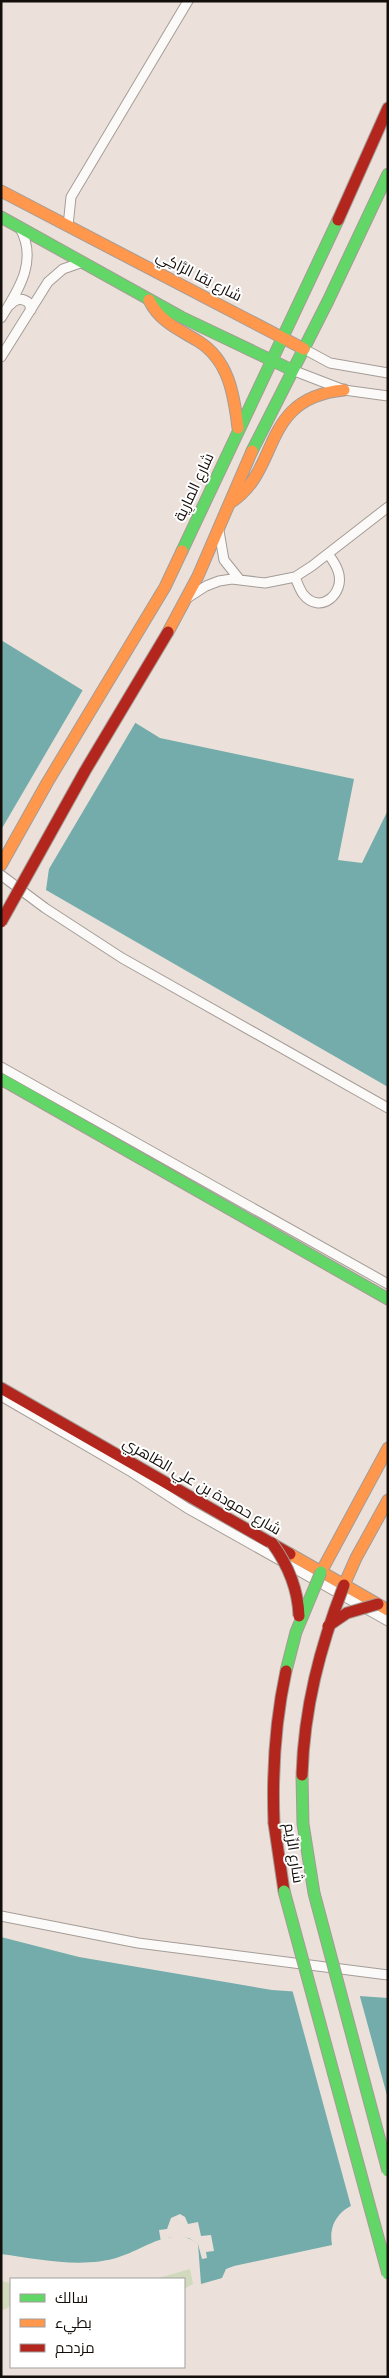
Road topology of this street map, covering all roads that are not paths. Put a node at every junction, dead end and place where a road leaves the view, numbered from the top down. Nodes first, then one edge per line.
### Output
1 (188, 1) edge
2 (388, 108) edge
3 (388, 174) edge
4 (1, 190) edge
5 (1, 218) edge
6 (68, 226) junction
7 (20, 228) junction
8 (84, 262) junction
9 (149, 300) junction
10 (6, 309) junction
11 (31, 310) junction
12 (1, 318) edge
13 (283, 337) junction
14 (304, 349) junction
15 (1, 358) edge
16 (270, 361) junction
17 (292, 370) junction
18 (388, 373) edge
19 (344, 390) junction
20 (388, 396) edge
21 (238, 428) junction
22 (229, 504) junction
23 (388, 507) edge
24 (219, 531) junction
25 (328, 554) junction
26 (295, 577) junction
27 (240, 580) junction
28 (186, 599) junction
29 (1, 865) edge
30 (1, 875) edge
31 (1, 922) edge
32 (1, 1067) edge
33 (1, 1079) edge
34 (388, 1108) edge
35 (388, 1284) edge
36 (388, 1298) edge
37 (1, 1388) edge
38 (1, 1396) edge
39 (388, 1448) edge
40 (388, 1500) edge
41 (272, 1544) junction
42 (321, 1572) junction
43 (344, 1585) junction
44 (383, 1607) edge
45 (388, 1621) edge
46 (299, 1622) junction
47 (328, 1626) junction
48 (1, 1916) edge
49 (388, 1975) edge
50 (388, 2171) edge
51 (388, 2274) edge

1 - 6 street
2 - 13 street, شارع المارِية
3 - 14 street
4 - 6 street, شارع نِقا الرَّاكِي
5 - 7 street
6 - 13 street, شارع نِقا الرَّاكِي
7 - 8 street
7 - 10 street
8 - 9 street
8 - 11 street
9 - 16 street
9 - 21 street
10 - 11 street
10 - 12 street
11 - 15 street
13 - 14 street, شارع نِقا الرَّاكِي
13 - 16 street, شارع المارِية
14 - 17 street
14 - 18 street, شارع نِقا الرَّاكِي
16 - 17 street
16 - 21 street, شارع المارِية
17 - 19 street
17 - 22 street
19 - 20 street
19 - 22 street
21 - 29 street, شارع المارِية
22 - 24 street
23 - 25 street
24 - 27 street
24 - 28 street
25 - 26 street
25 - 26 street
26 - 27 street
27 - 28 street
28 - 31 street, bridge
30 - 34 street
32 - 35 street
33 - 36 street
37 - 41 street, شارع حمودة بن علي الظاهري
38 - 45 street
39 - 42 street, شارع الرِّيم
40 - 43 street, شارع الرِّيم
41 - 42 street, شارع حمودة بن علي الظاهري, bridge
41 - 46 street, bridge
42 - 43 street, شارع حمودة بن علي الظاهري
42 - 46 street, شارع الرِّيم, bridge
43 - 44 street, شارع حمودة بن علي الظاهري
43 - 47 street, شارع الرِّيم, bridge
44 - 47 street, bridge
46 - 51 street, شارع الرِّيم, bridge
47 - 50 street, شارع الرِّيم, bridge
48 - 49 street

